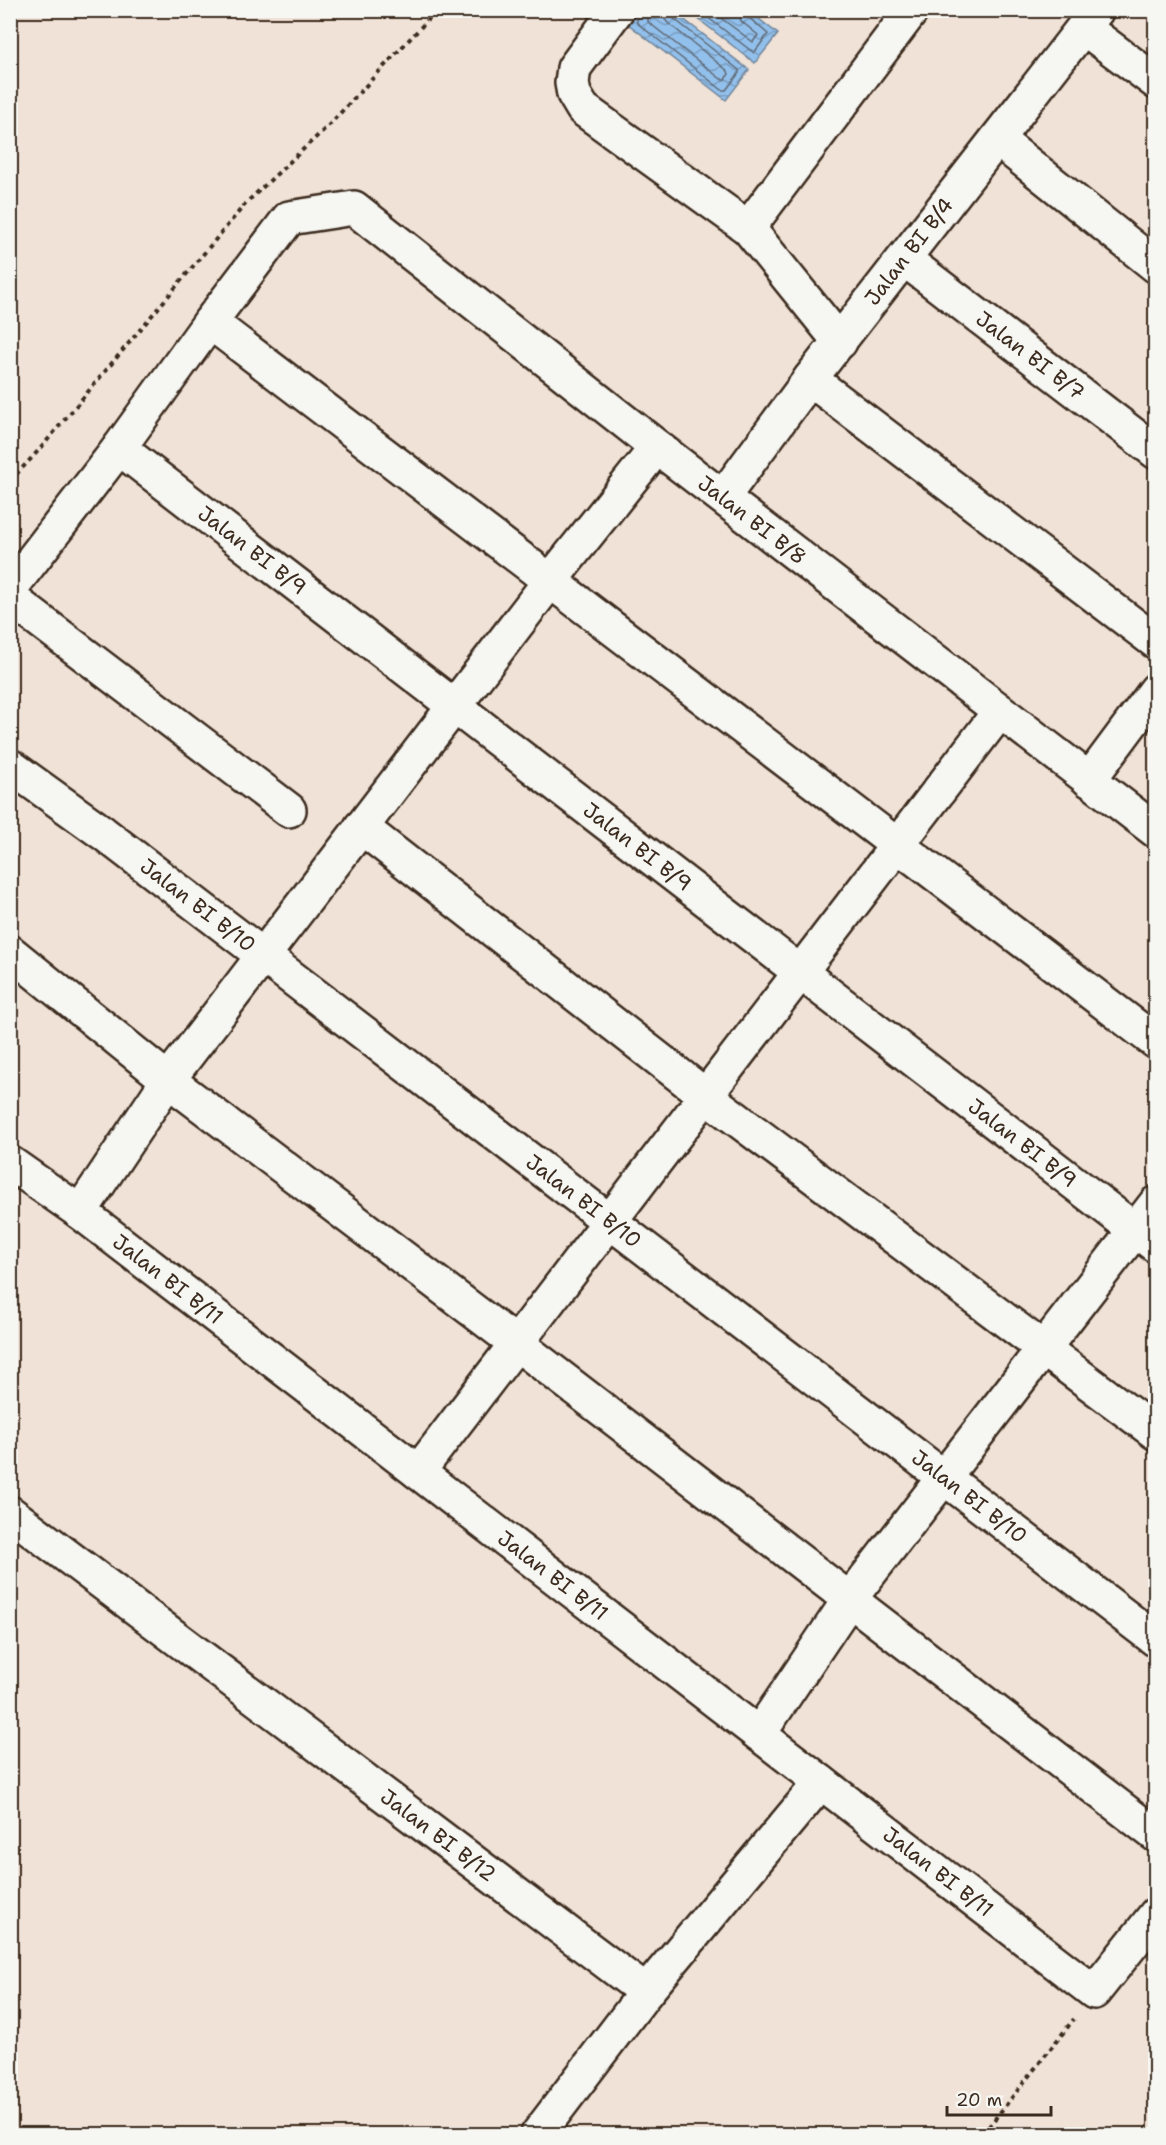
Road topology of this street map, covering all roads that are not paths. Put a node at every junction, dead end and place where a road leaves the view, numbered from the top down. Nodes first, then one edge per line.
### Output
1 (617, 10) edge
2 (912, 10) edge
3 (1091, 19) edge
4 (1155, 82) edge
5 (997, 140) junction
6 (748, 228) junction
7 (904, 259) junction
8 (1155, 266) edge
9 (210, 322) junction
10 (840, 342) junction
11 (810, 380) junction
12 (657, 447) junction
13 (119, 448) junction
14 (1155, 452) edge
15 (723, 498) junction
16 (550, 580) junction
17 (10, 589) edge
18 (10, 598) edge
19 (1155, 642) edge
20 (1155, 690) edge
21 (454, 706) junction
22 (1000, 711) junction
23 (10, 766) edge
24 (1089, 780) junction
25 (289, 810) dead end
26 (361, 827) junction
27 (1155, 831) edge
28 (898, 845) junction
29 (10, 952) edge
30 (263, 956) junction
31 (800, 972) junction
32 (1155, 1042) edge
33 (168, 1080) junction
34 (706, 1096) junction
35 (10, 1163) edge
36 (1155, 1203) edge
37 (81, 1212) junction
38 (610, 1222) junction
39 (1145, 1238) edge
40 (516, 1343) junction
41 (1043, 1349) junction
42 (1155, 1433) edge
43 (418, 1472) junction
44 (943, 1477) junction
45 (10, 1513) edge
46 (849, 1600) junction
47 (1155, 1640) edge
48 (759, 1734) junction
49 (821, 1782) junction
50 (1155, 1835) edge
51 (1155, 1914) edge
52 (646, 1992) junction
53 (538, 2134) edge

1 - 6 street
2 - 6 street
3 - 4 street
3 - 5 street, Jalan BI B/4
5 - 7 street, Jalan BI B/4
5 - 8 street
6 - 10 street
7 - 10 street, Jalan BI B/4
7 - 14 street, Jalan BI B/7
9 - 12 street, Jalan BI B/8
9 - 13 street
9 - 16 street
10 - 11 street, Jalan BI B/4
11 - 15 street, Jalan BI B/4
11 - 19 street
12 - 15 street, Jalan BI B/8
12 - 16 street
13 - 17 street
13 - 21 street, Jalan BI B/9
15 - 22 street, Jalan BI B/8
16 - 21 street
16 - 28 street
18 - 25 street
20 - 24 street
21 - 26 street
21 - 31 street, Jalan BI B/9
22 - 24 street, Jalan BI B/8
22 - 28 street
23 - 30 street, Jalan BI B/10
24 - 27 street, Jalan BI B/8
26 - 30 street
26 - 34 street
28 - 31 street
28 - 32 street
29 - 33 street
30 - 33 street
30 - 38 street, Jalan BI B/10
31 - 34 street
31 - 39 street, Jalan BI B/9
33 - 37 street
33 - 40 street
34 - 38 street
34 - 41 street
35 - 37 street, Jalan BI B/11
36 - 39 street
37 - 43 street, Jalan BI B/11
38 - 40 street
38 - 44 street, Jalan BI B/10
39 - 41 street
40 - 43 street
40 - 46 street
41 - 42 street
41 - 44 street
43 - 48 street, Jalan BI B/11
44 - 46 street
44 - 47 street, Jalan BI B/10
45 - 52 street, Jalan BI B/12
46 - 48 street
46 - 50 street
48 - 49 street, Jalan BI B/11
49 - 51 street, Jalan BI B/11
49 - 52 street
52 - 53 street

